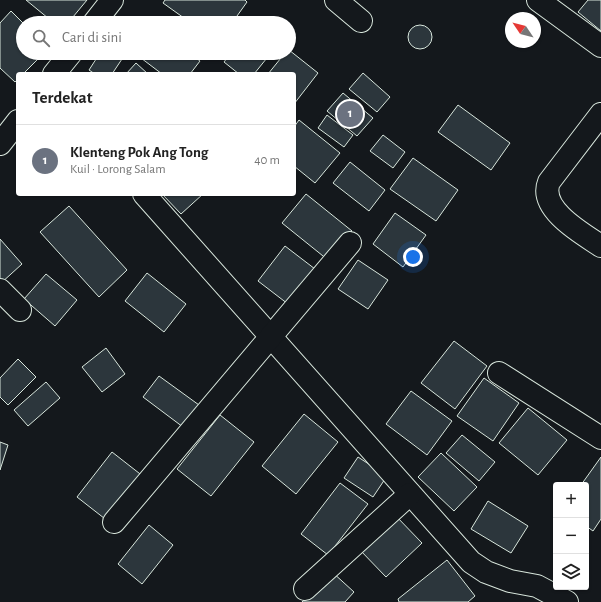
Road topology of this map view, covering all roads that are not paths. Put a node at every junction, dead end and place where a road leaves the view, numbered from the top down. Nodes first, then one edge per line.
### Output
1 (112, 0) edge
2 (336, 0) edge
3 (538, 0) edge
4 (99, 16) edge
5 (361, 21) dead end
6 (601, 46) edge
7 (65, 60) edge
8 (56, 72) edge
9 (601, 114) edge
10 (16, 123) edge
11 (0, 144) edge
12 (146, 196) edge
13 (350, 243) dead end
14 (601, 246) edge
15 (0, 290) edge
16 (20, 310) dead end
17 (271, 336) junction
18 (499, 373) dead end
19 (601, 438) edge
20 (410, 494) junction
21 (114, 522) dead end
22 (305, 589) dead end
23 (567, 602) edge

1 - 4 street
2 - 5 street
3 - 6 street
7 - 8 street
9 - 14 street
10 - 11 street
12 - 17 street
13 - 17 street
15 - 16 street
17 - 20 street
17 - 21 street
18 - 19 street
20 - 22 street
20 - 23 street

